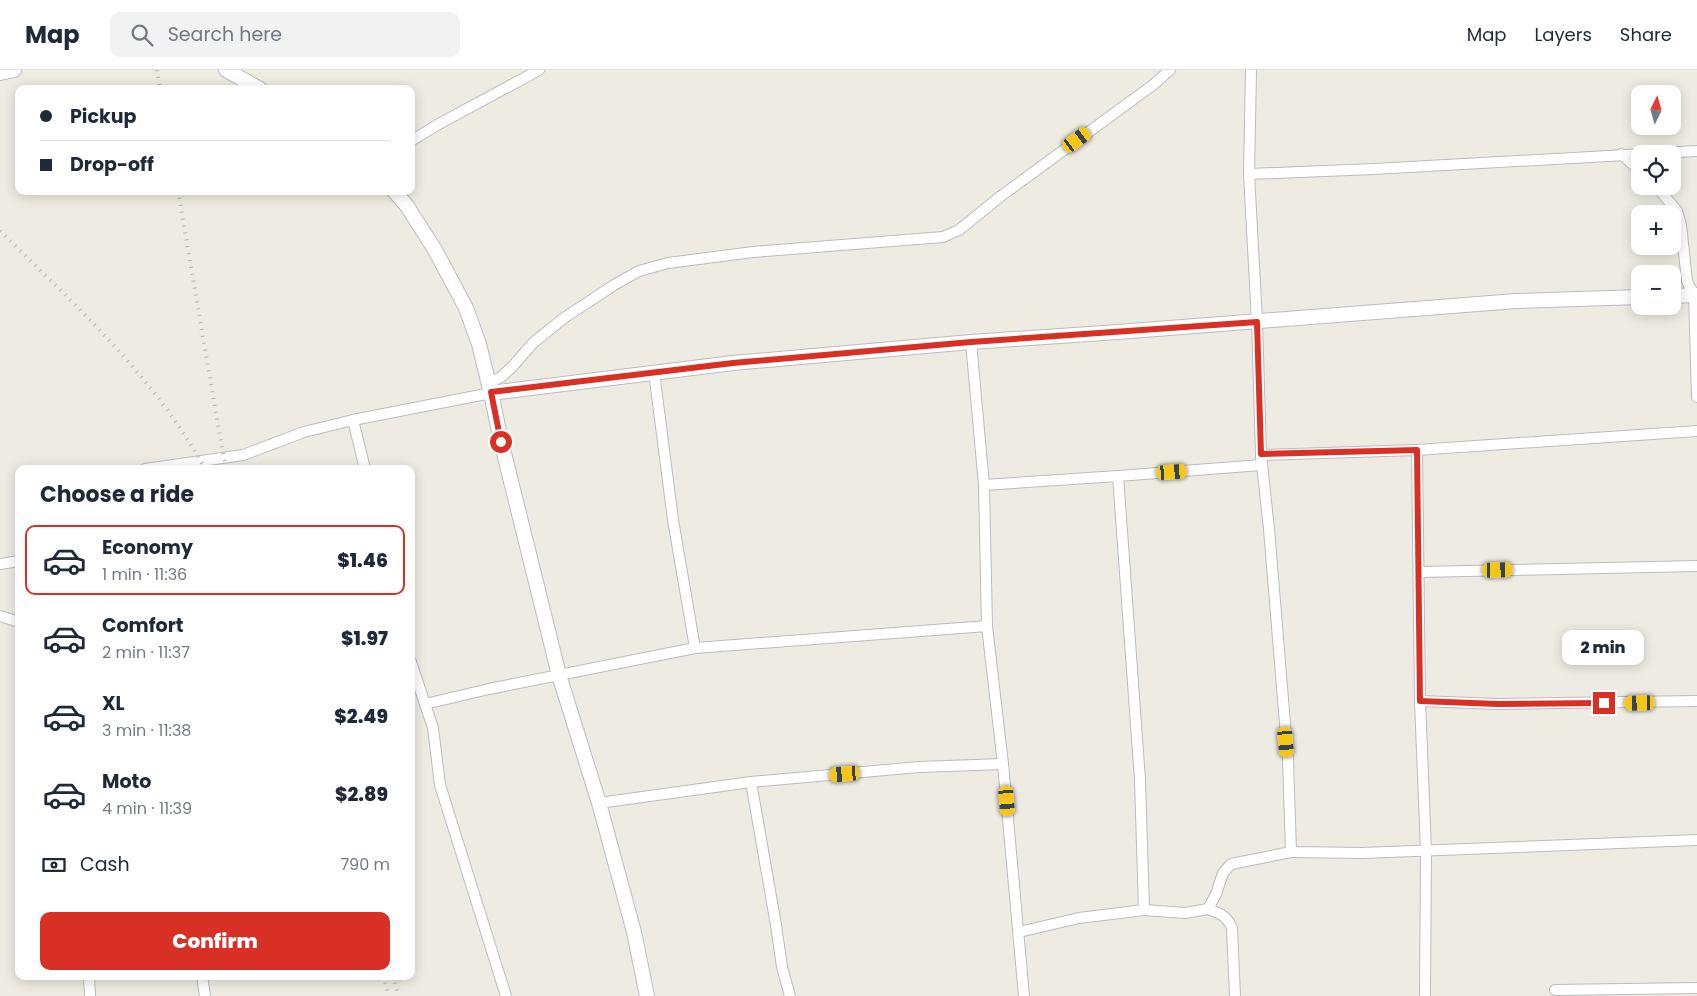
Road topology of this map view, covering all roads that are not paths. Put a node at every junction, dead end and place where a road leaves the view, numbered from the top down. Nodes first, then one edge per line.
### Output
1 (14, 70) edge
2 (539, 70) edge
3 (1170, 70) edge
4 (1251, 70) edge
5 (233, 71) edge
6 (0, 74) edge
7 (254, 85) edge
8 (415, 138) edge
9 (1697, 151) edge
10 (1621, 154) junction
11 (1631, 163) edge
12 (1249, 174) junction
13 (397, 195) edge
14 (1664, 195) edge
15 (1696, 295) edge
16 (1681, 296) edge
17 (1631, 297) edge
18 (1257, 322) junction
19 (971, 342) junction
20 (654, 372) junction
21 (490, 388) junction
22 (1697, 397) edge
23 (353, 420) junction
24 (1697, 431) edge
25 (1417, 450) junction
26 (1261, 460) junction
27 (173, 465) edge
28 (364, 465) edge
29 (1118, 476) junction
30 (984, 485) junction
31 (15, 562) edge
32 (0, 564) edge
33 (1697, 566) edge
34 (1419, 572) junction
35 (0, 616) edge
36 (15, 621) edge
37 (987, 626) junction
38 (695, 648) junction
39 (415, 674) edge
40 (559, 674) junction
41 (1420, 701) junction
42 (1697, 701) edge
43 (425, 704) junction
44 (1003, 764) junction
45 (751, 782) junction
46 (599, 803) junction
47 (1697, 840) edge
48 (1426, 851) junction
49 (1291, 852) junction
50 (1208, 909) junction
51 (1144, 910) junction
52 (1019, 932) junction
53 (89, 980) edge
54 (203, 980) edge
55 (1697, 988) edge
56 (1555, 990) dead end
57 (90, 996) edge
58 (205, 996) edge
59 (506, 996) edge
60 (647, 996) edge
61 (790, 996) edge
62 (1024, 996) edge
63 (1235, 996) edge
64 (1425, 996) edge

1 - 6 street
2 - 8 street
3 - 21 street
4 - 12 street
5 - 7 street
9 - 10 street
10 - 11 street
10 - 12 street
12 - 18 street
13 - 21 street
14 - 15 street
15 - 16 street
15 - 22 street
17 - 18 street
18 - 19 street
18 - 26 street
19 - 20 street
19 - 30 street
20 - 21 street
20 - 38 street
21 - 23 street
21 - 40 street
23 - 27 street
23 - 28 street
24 - 25 street
25 - 26 street
25 - 34 street
26 - 29 street
26 - 49 street
29 - 30 street
29 - 51 street
30 - 37 street
31 - 32 street
33 - 34 street
34 - 41 street
35 - 36 street
37 - 38 street
37 - 44 street
38 - 40 street
39 - 43 street
40 - 43 street
40 - 46 street
41 - 42 street
41 - 48 street
43 - 59 street
44 - 45 street
44 - 52 street
45 - 46 street
45 - 61 street
46 - 60 street
47 - 48 street
48 - 49 street
48 - 64 street
49 - 50 street
50 - 51 street
50 - 63 street
51 - 52 street
52 - 62 street
53 - 57 street
54 - 58 street
55 - 56 street

